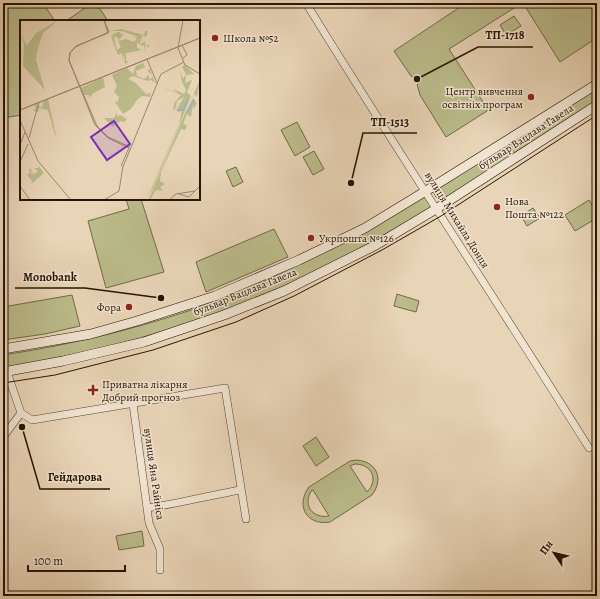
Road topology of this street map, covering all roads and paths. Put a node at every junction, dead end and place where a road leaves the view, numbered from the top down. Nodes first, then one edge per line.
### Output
1 (306, 3) edge
2 (597, 84) edge
3 (597, 105) edge
4 (426, 191) junction
5 (436, 209) junction
6 (3, 349) edge
7 (5, 372) edge
8 (133, 404) junction
9 (21, 413) junction
10 (3, 437) edge
11 (589, 448) dead end
12 (241, 490) junction
13 (147, 508) junction
14 (246, 519) dead end
15 (160, 570) dead end

1 - 4 street, вулиця Михайла Донця
2 - 4 main road, бульвар Вацлава Гавела
3 - 5 main road, бульвар Вацлава Гавела
4 - 5 street, вулиця Михайла Донця
4 - 6 main road, бульвар Вацлава Гавела
5 - 7 main road, бульвар Вацлава Гавела
5 - 11 street, вулиця Михайла Донця
7 - 9 street
8 - 9 street
8 - 12 street
8 - 13 street, вулиця Яна Райніса
9 - 10 street
12 - 13 street
12 - 14 street
13 - 15 street, вулиця Яна Райніса

